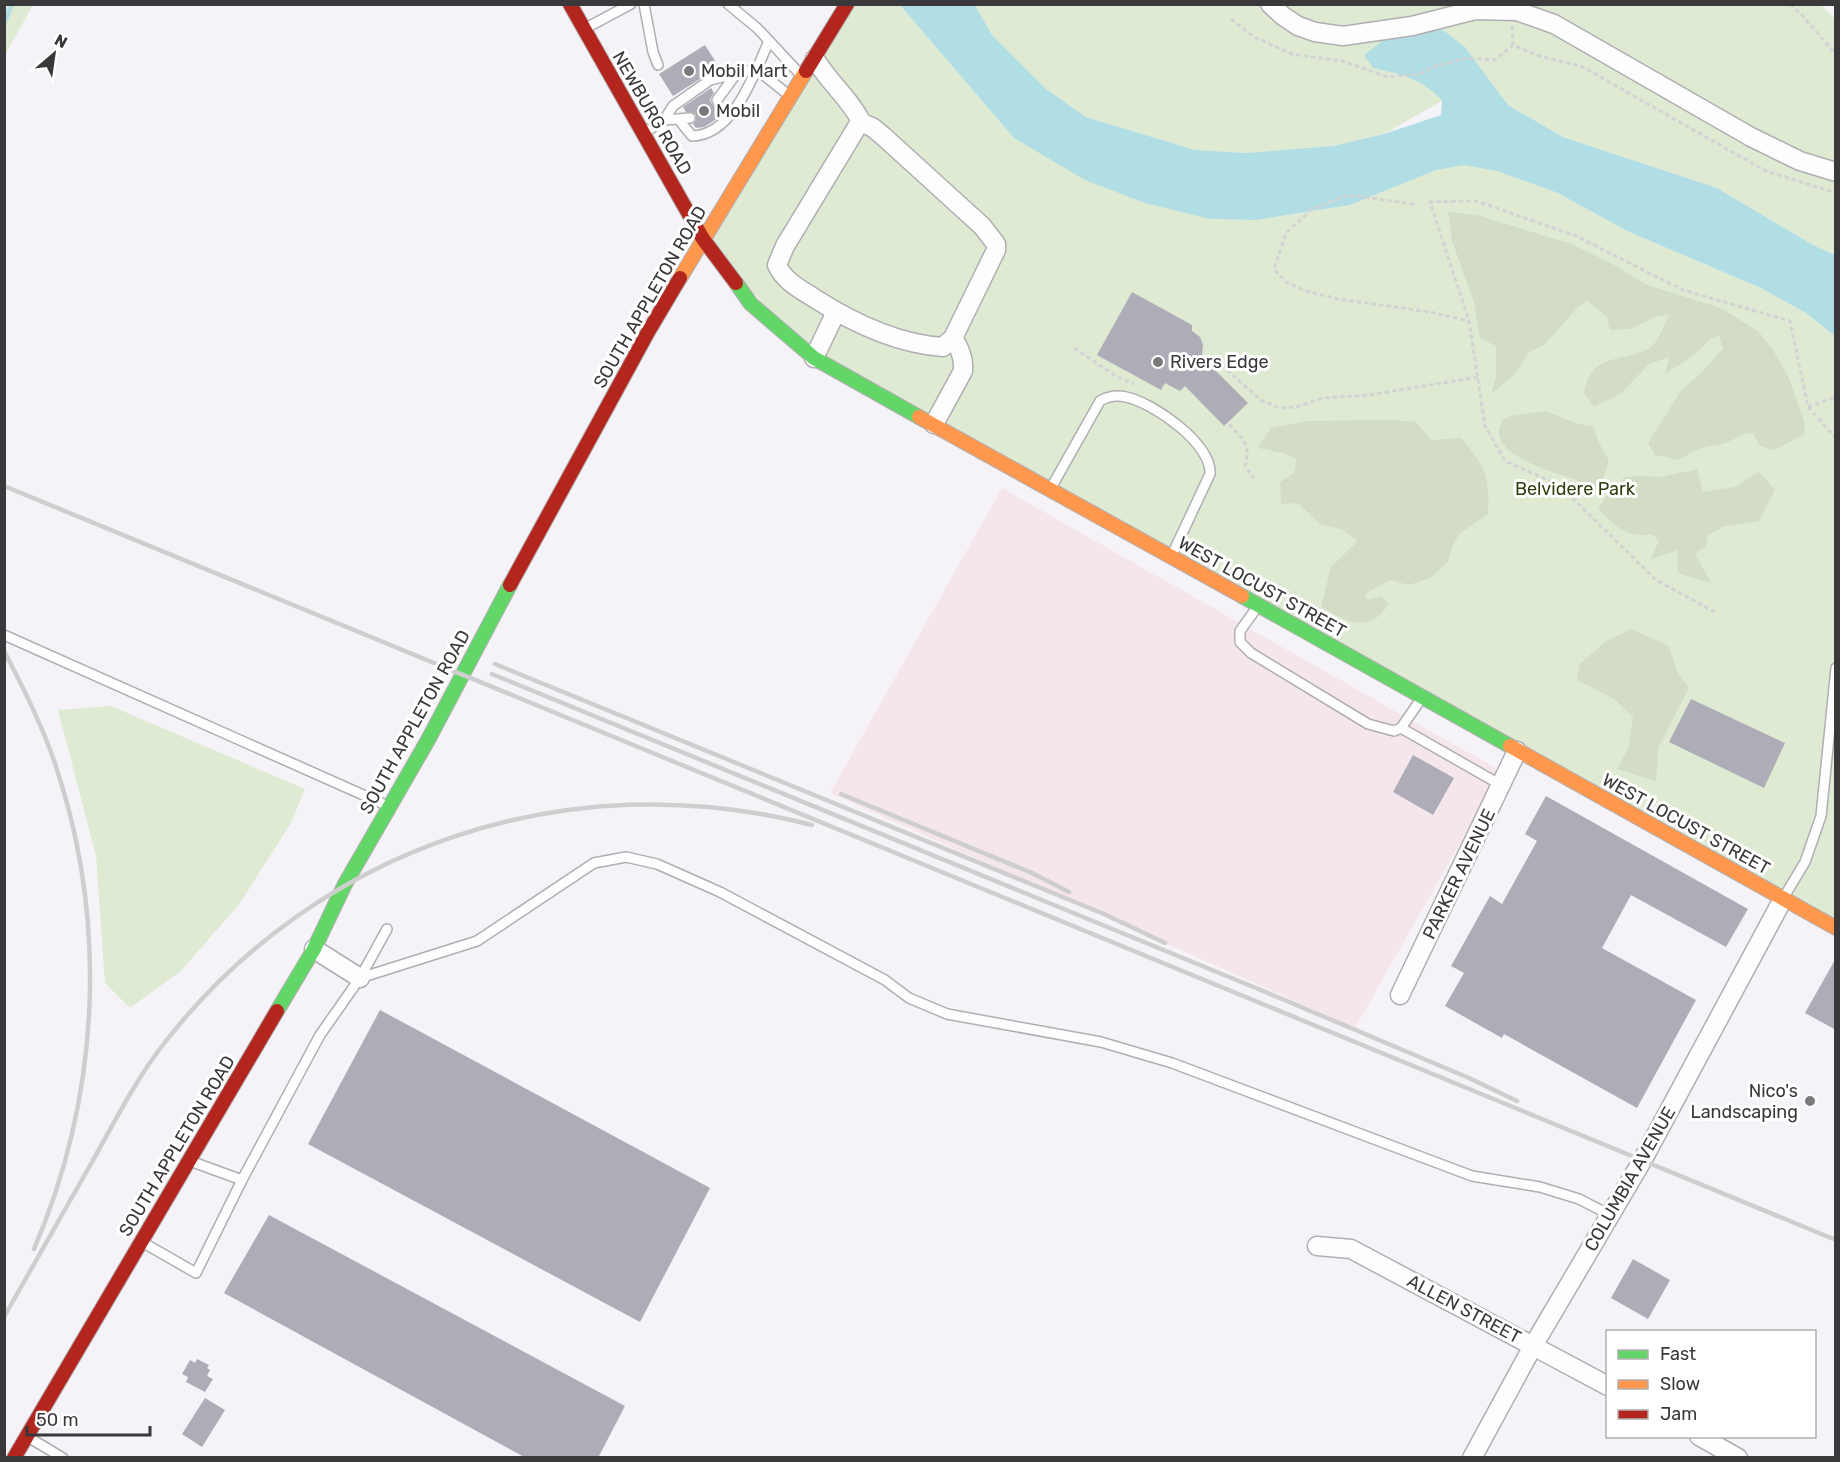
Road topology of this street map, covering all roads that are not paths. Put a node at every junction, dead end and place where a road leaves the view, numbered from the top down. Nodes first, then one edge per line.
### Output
1 (570, 4) edge
2 (631, 4) edge
3 (644, 4) edge
4 (728, 4) edge
5 (1270, 4) edge
6 (847, 5) edge
7 (584, 29) junction
8 (769, 41) junction
9 (815, 59) junction
10 (658, 65) dead end
11 (756, 69) junction
12 (736, 74) junction
13 (804, 77) junction
14 (791, 97) junction
15 (717, 100) dead end
16 (690, 118) dead end
17 (664, 120) junction
18 (679, 120) junction
19 (862, 123) junction
20 (644, 133) junction
21 (1836, 172) edge
22 (703, 238) junction
23 (836, 312) junction
24 (953, 338) junction
25 (814, 358) junction
26 (934, 424) junction
27 (1050, 489) junction
28 (1171, 557) junction
29 (1258, 606) junction
30 (4, 635) edge
31 (1836, 668) edge
32 (1422, 698) junction
33 (1401, 728) junction
34 (1517, 751) junction
35 (1501, 785) junction
36 (390, 807) junction
37 (1783, 899) junction
38 (1836, 928) edge
39 (387, 929) dead end
40 (314, 949) junction
41 (360, 978) junction
42 (1400, 995) dead end
43 (189, 1161) junction
44 (242, 1180) junction
45 (1610, 1215) junction
46 (141, 1242) junction
47 (1317, 1246) dead end
48 (1533, 1346) junction
49 (1606, 1385) edge
50 (26, 1436) junction
51 (1702, 1438) edge
52 (14, 1458) edge
53 (63, 1458) edge
54 (1472, 1458) edge
55 (1738, 1458) edge

1 - 7 main road, NEWBURG ROAD
2 - 7 lane
3 - 10 lane
4 - 8 lane
5 - 21 street
6 - 9 main road, SOUTH APPLETON ROAD
7 - 20 main road, NEWBURG ROAD
8 - 11 lane
8 - 13 lane
9 - 13 main road, SOUTH APPLETON ROAD
9 - 19 street
11 - 12 lane
11 - 14 lane
11 - 18 lane
12 - 15 lane
12 - 17 lane
13 - 14 main road, SOUTH APPLETON ROAD
14 - 22 main road, SOUTH APPLETON ROAD
16 - 18 lane
17 - 18 lane
17 - 20 lane
19 - 23 street
19 - 24 street
20 - 22 main road, NEWBURG ROAD
22 - 25 main road, WEST LOCUST STREET
22 - 36 main road, SOUTH APPLETON ROAD
23 - 24 street
23 - 25 street
24 - 26 street
25 - 26 main road, WEST LOCUST STREET
26 - 27 main road, WEST LOCUST STREET
27 - 28 main road, WEST LOCUST STREET
27 - 28 lane
28 - 29 main road, WEST LOCUST STREET
29 - 32 main road, WEST LOCUST STREET
29 - 33 lane
30 - 36 lane
31 - 37 lane
32 - 33 lane
32 - 34 main road, WEST LOCUST STREET
33 - 35 lane
34 - 35 street, PARKER AVENUE
34 - 37 main road, WEST LOCUST STREET
35 - 42 street, PARKER AVENUE
36 - 40 main road, SOUTH APPLETON ROAD
37 - 38 main road, WEST LOCUST STREET
37 - 45 street, COLUMBIA AVENUE
39 - 41 lane
40 - 41 street
40 - 43 main road, SOUTH APPLETON ROAD
41 - 44 lane
41 - 45 lane
43 - 44 lane
43 - 46 main road, SOUTH APPLETON ROAD
44 - 46 lane
45 - 48 street, COLUMBIA AVENUE
46 - 50 main road, SOUTH APPLETON ROAD
47 - 48 street, ALLEN STREET
48 - 49 street, ALLEN STREET
48 - 54 street, COLUMBIA AVENUE
50 - 52 main road, SOUTH APPLETON ROAD
50 - 53 lane
51 - 55 street

